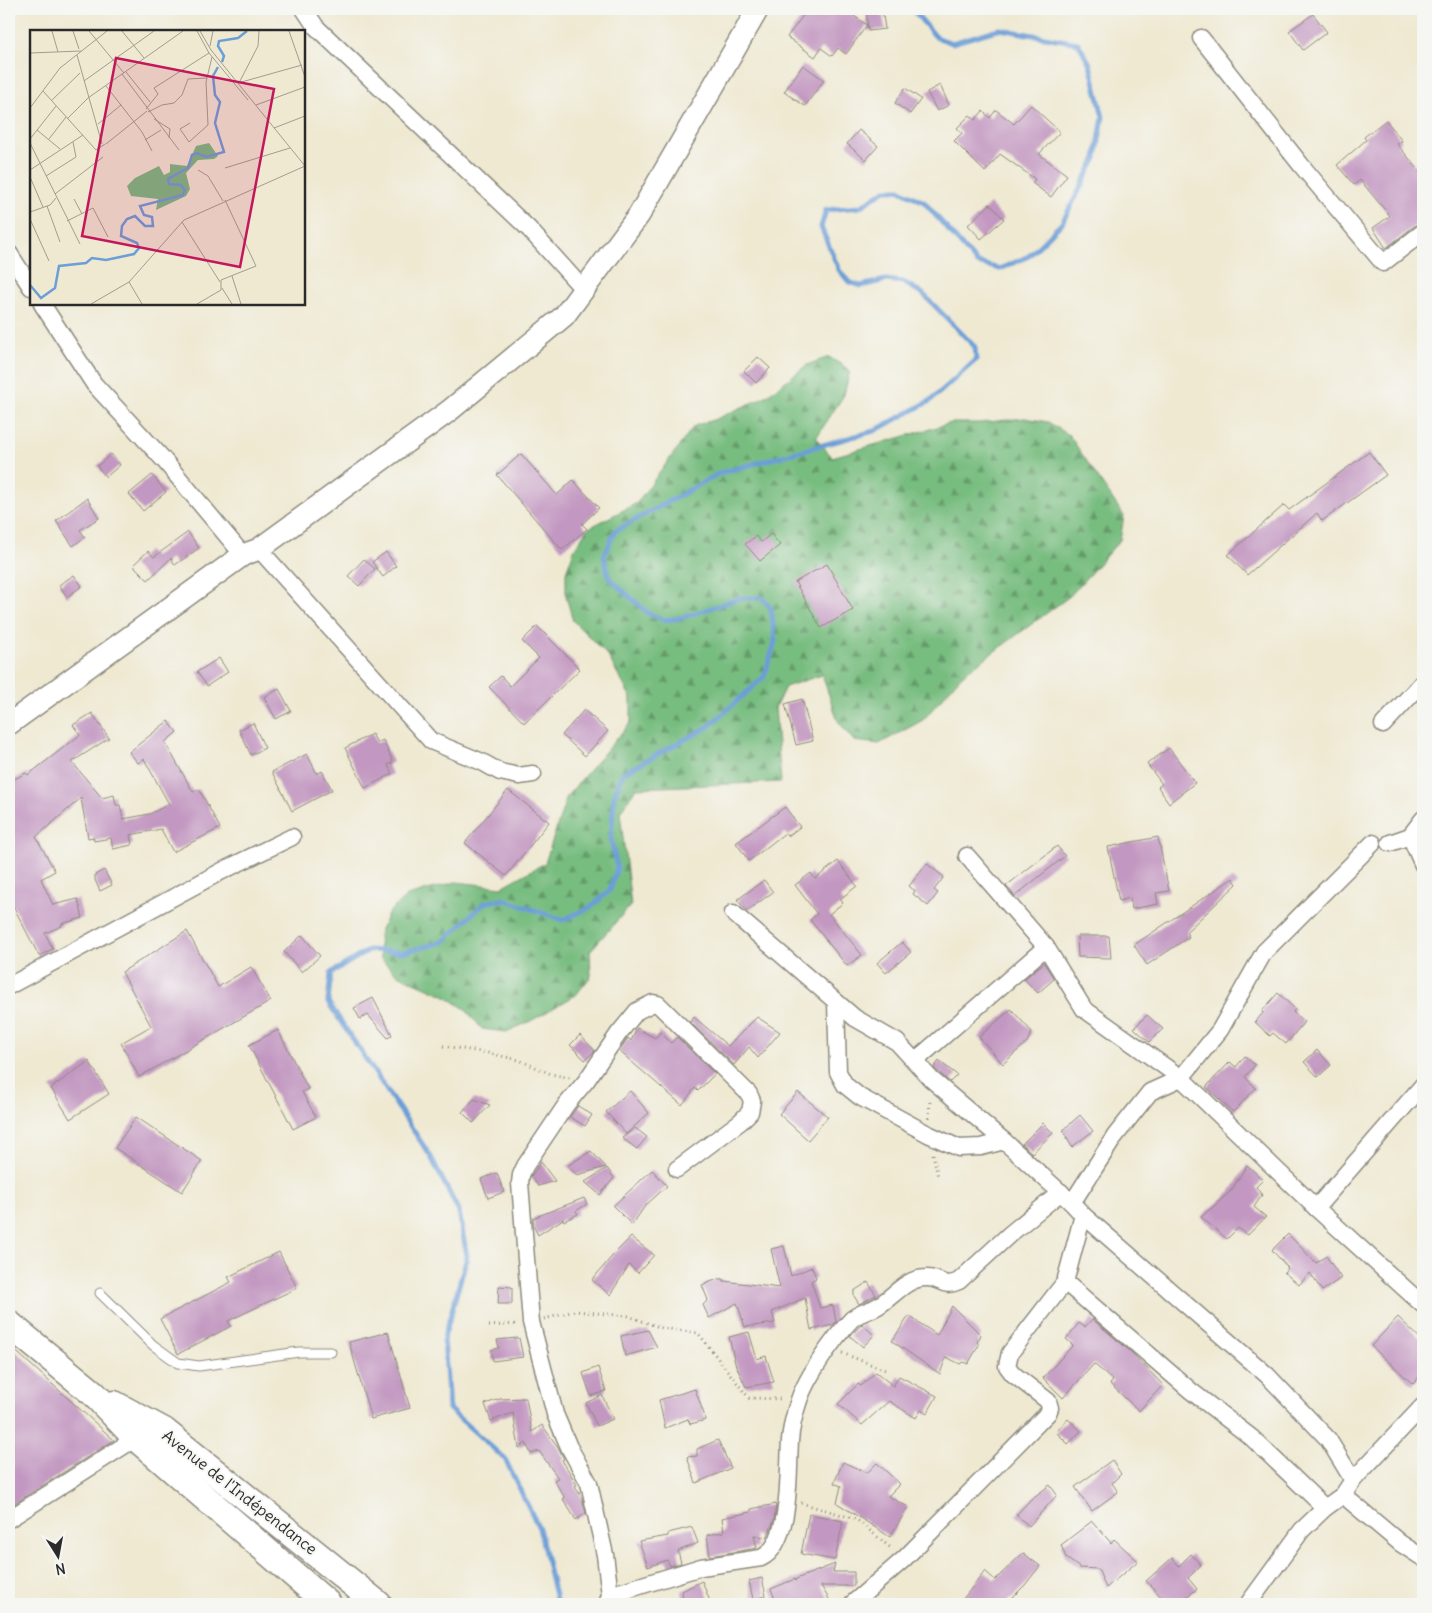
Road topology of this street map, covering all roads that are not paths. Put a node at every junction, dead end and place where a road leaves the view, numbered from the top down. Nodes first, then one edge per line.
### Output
1 (304, 9) edge
2 (758, 9) edge
3 (1201, 38) dead end
4 (1423, 232) edge
5 (9, 253) edge
6 (30, 285) edge
7 (583, 289) junction
8 (43, 305) edge
9 (251, 552) junction
10 (1423, 682) edge
11 (9, 724) edge
12 (1383, 726) dead end
13 (533, 774) dead end
14 (1423, 819) edge
15 (1410, 836) junction
16 (292, 837) dead end
17 (1373, 843) dead end
18 (1390, 843) dead end
19 (967, 856) dead end
20 (1423, 865) edge
21 (733, 913) dead end
22 (1046, 947) junction
23 (9, 986) edge
24 (836, 1002) junction
25 (915, 1061) junction
26 (1181, 1078) junction
27 (1423, 1085) edge
28 (1004, 1141) junction
29 (677, 1169) dead end
30 (1072, 1203) junction
31 (1316, 1208) junction
32 (1065, 1282) junction
33 (100, 1293) dead end
34 (1423, 1305) edge
35 (9, 1324) edge
36 (331, 1352) dead end
37 (93, 1393) junction
38 (1423, 1406) edge
39 (136, 1438) junction
40 (1353, 1480) junction
41 (1343, 1494) junction
42 (1325, 1508) junction
43 (9, 1519) edge
44 (1423, 1558) edge
45 (608, 1600) edge
46 (327, 1604) edge
47 (378, 1604) edge
48 (852, 1604) edge
49 (1248, 1604) edge

1 - 7 street
2 - 7 street
3 - 4 street
5 - 6 street
7 - 9 street
8 - 9 street
9 - 11 street
9 - 13 street
10 - 12 street
14 - 15 street
15 - 18 street
15 - 20 street
16 - 23 street
17 - 26 street
19 - 22 street
21 - 24 street
22 - 25 street
22 - 26 street
24 - 25 street
24 - 28 street
25 - 28 street
26 - 30 street
26 - 31 street
27 - 31 street
28 - 30 street
29 - 45 street
30 - 32 street
30 - 40 street
30 - 45 street
31 - 34 street
32 - 42 street
32 - 48 street
33 - 36 lane
35 - 37 main road, Avenue de l'Indépendance
37 - 39 main road, Avenue de l'Indépendance
37 - 47 main road, Avenue de l'Indépendance
38 - 40 street
39 - 43 street
39 - 46 main road, Avenue de l'Indépendance
40 - 41 street
41 - 42 street
41 - 44 street
42 - 49 street

